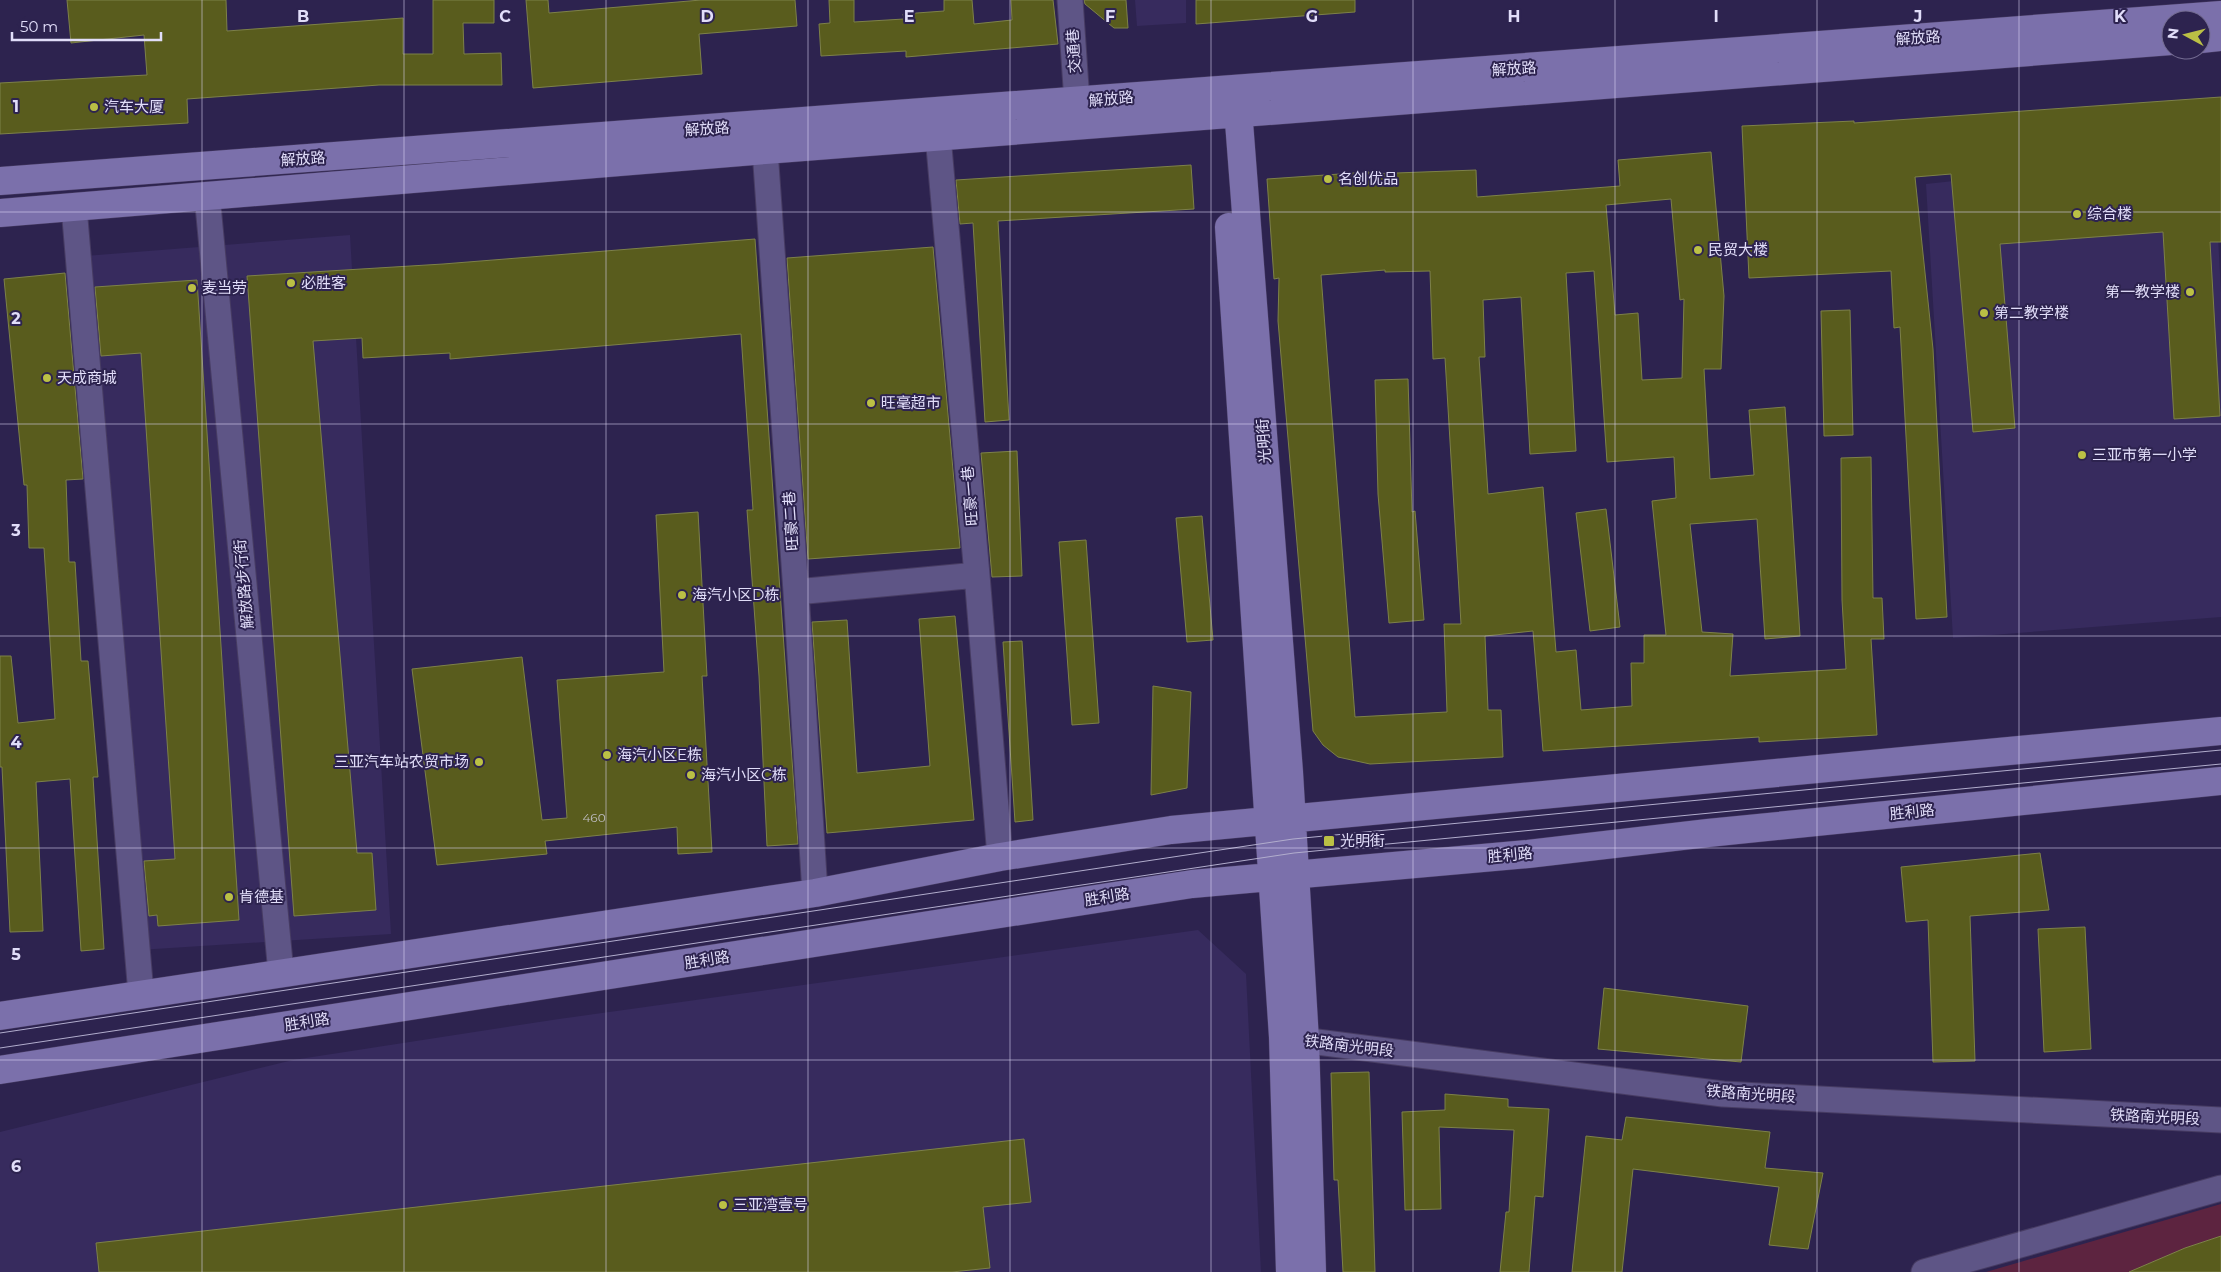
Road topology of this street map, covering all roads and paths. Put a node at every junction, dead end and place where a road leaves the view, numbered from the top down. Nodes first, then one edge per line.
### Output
1 (1070, 0) edge
2 (2221, 15) edge
3 (2161, 43) edge
4 (1078, 102) junction
5 (1229, 102) junction
6 (938, 136) junction
7 (765, 150) junction
8 (0, 181) edge
9 (207, 195) junction
10 (74, 207) junction
11 (0, 213) edge
12 (978, 575) junction
13 (796, 592) junction
14 (2221, 732) edge
15 (2221, 781) edge
16 (1280, 819) junction
17 (1000, 857) junction
18 (1283, 875) junction
19 (814, 893) junction
20 (281, 973) junction
21 (141, 994) junction
22 (0, 1016) edge
23 (1294, 1039) junction
24 (0, 1070) edge
25 (2221, 1120) edge
26 (2221, 1188) edge
27 (1290, 1272) edge
28 (1312, 1272) edge
29 (1924, 1272) edge

1 - 4 street, 交通巷
2 - 5 main road, 解放路
3 - 5 main road, 解放路
4 - 5 main road, 解放路
4 - 8 main road, 解放路
5 - 6 main road, 解放路
5 - 16 main road, 光明街
6 - 7 main road, 解放路
6 - 12 street, 旺豪一巷
7 - 9 main road, 解放路
7 - 13 street, 旺豪二巷
9 - 10 main road, 解放路
9 - 20 street, 解放路步行街
10 - 11 main road, 解放路
10 - 21 street
12 - 13 street
12 - 17 street, 旺豪一巷
13 - 19 street, 旺豪二巷
14 - 16 main road
15 - 18 main road, 胜利路
16 - 17 main road
16 - 18 main road, 光明街
17 - 19 main road
18 - 23 main road, 光明街
18 - 24 main road, 胜利路
19 - 20 main road
20 - 21 main road
21 - 22 main road
23 - 25 street, 铁路南光明段
23 - 27 main road, 光明街
23 - 28 main road, 光明街
26 - 29 street

